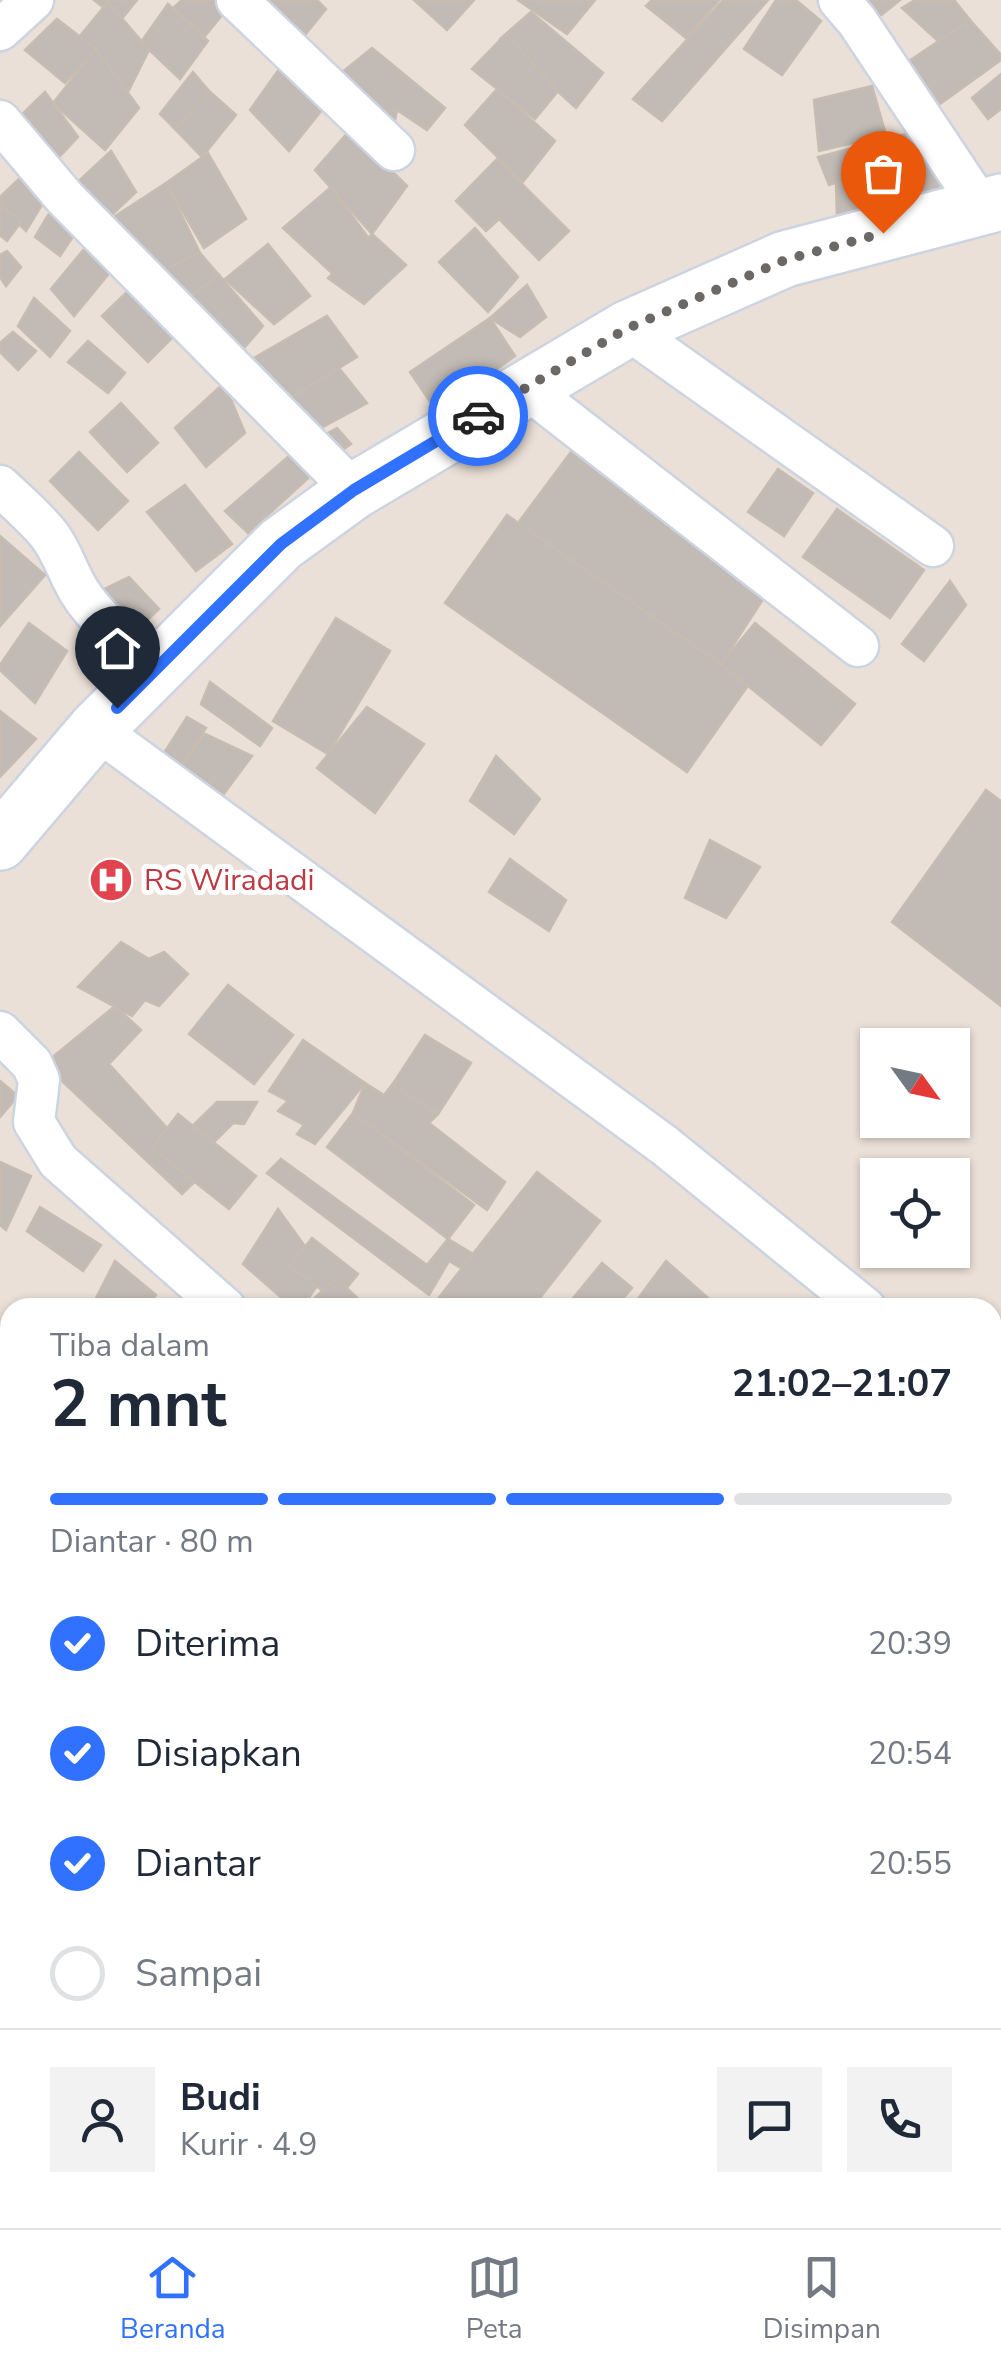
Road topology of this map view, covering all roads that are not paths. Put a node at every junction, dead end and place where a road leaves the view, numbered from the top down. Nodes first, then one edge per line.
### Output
1 (33, 0) edge
2 (237, 0) edge
3 (839, 0) edge
4 (0, 30) edge
5 (0, 121) edge
6 (394, 150) dead end
7 (991, 204) edge
8 (626, 329) junction
9 (526, 388) junction
10 (0, 486) edge
11 (354, 490) junction
12 (934, 546) dead end
13 (858, 646) dead end
14 (159, 666) junction
15 (96, 729) junction
16 (0, 842) edge
17 (0, 1032) edge
18 (214, 1298) edge
19 (852, 1298) edge

1 - 4 street
2 - 6 street
3 - 7 street
5 - 11 street
7 - 8 main road
8 - 9 main road
8 - 12 street
9 - 11 main road
9 - 13 street
10 - 14 street
11 - 14 main road
14 - 15 main road
15 - 16 main road
15 - 19 street
17 - 18 street

